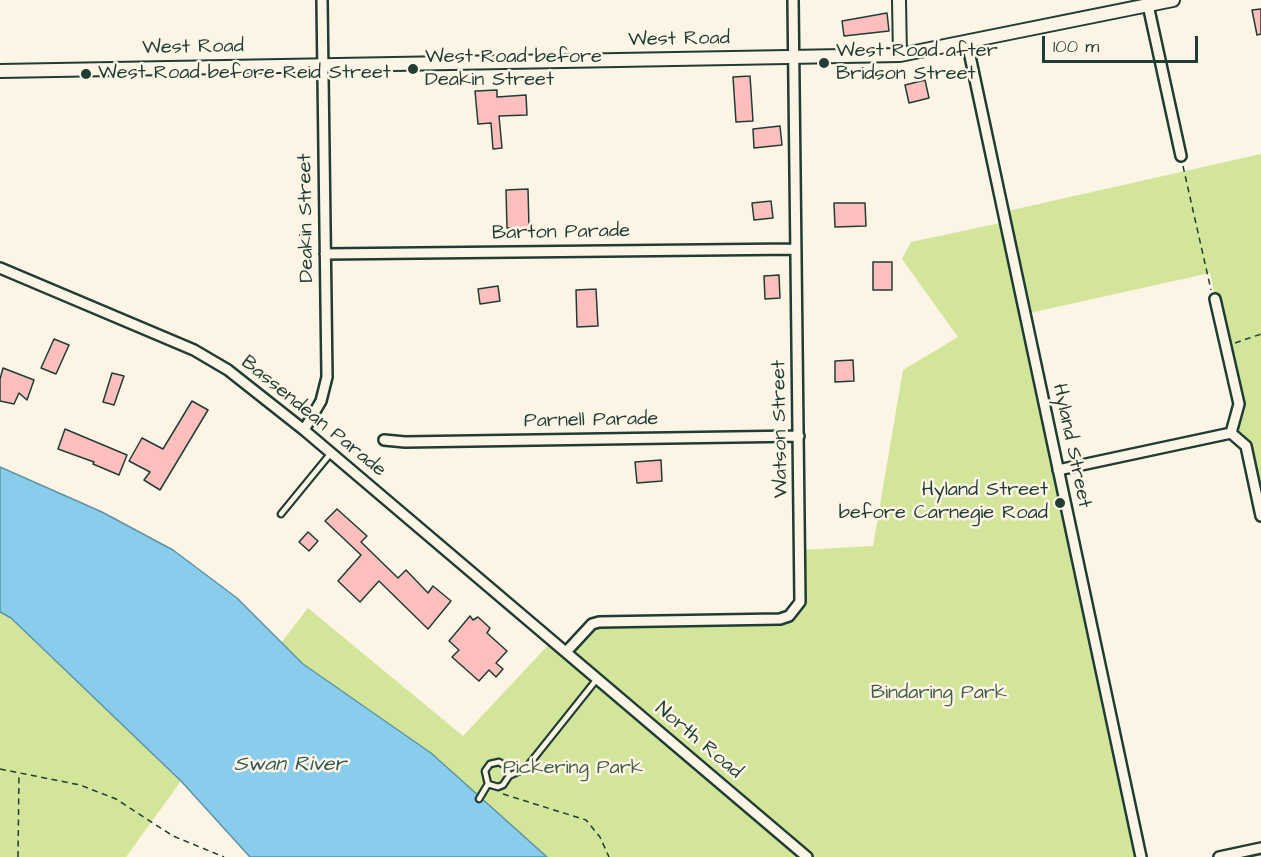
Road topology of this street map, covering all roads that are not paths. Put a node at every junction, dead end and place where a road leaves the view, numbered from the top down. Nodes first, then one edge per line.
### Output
1 (322, 0) edge
2 (793, 0) edge
3 (899, 0) edge
4 (1173, 0) edge
5 (1148, 5) junction
6 (967, 42) junction
7 (900, 55) junction
8 (794, 57) junction
9 (323, 65) junction
10 (0, 70) edge
11 (1181, 156) road end
12 (796, 249) junction
13 (325, 254) junction
14 (0, 268) edge
15 (1215, 299) road end
16 (304, 430) junction
17 (1231, 433) junction
18 (799, 436) junction
19 (384, 440) dead end
20 (331, 453) junction
21 (1058, 470) junction
22 (281, 514) dead end
23 (1261, 516) edge
24 (566, 652) junction
25 (597, 679) junction
26 (509, 777) junction
27 (491, 785) junction
28 (479, 799) dead end
29 (1261, 848) edge
30 (807, 857) edge
31 (1141, 857) edge
32 (1219, 857) edge

1 - 9 street, Deakin Street
2 - 8 street, Watson Street
3 - 7 street
4 - 5 street, West Road
5 - 6 street, West Road
5 - 11 street
6 - 7 street, West Road
6 - 21 street, Hyland Street
7 - 8 street, West Road
8 - 9 street, West Road
8 - 12 street, Watson Street
9 - 10 street, West Road
9 - 13 street, Deakin Street
12 - 13 street, Barton Parade
12 - 18 street, Watson Street
13 - 16 street, Deakin Street
14 - 16 street, Bassendean Parade
15 - 17 street
16 - 20 street, Bassendean Parade
17 - 21 street
17 - 23 street
18 - 19 street, Parnell Parade
18 - 24 street, Watson Street
20 - 22 lane
20 - 24 street, Bassendean Parade
21 - 31 street, Hyland Street
24 - 25 street, North Road
25 - 26 lane
25 - 30 street, North Road
26 - 27 lane
26 - 27 lane
27 - 28 lane
29 - 32 street

